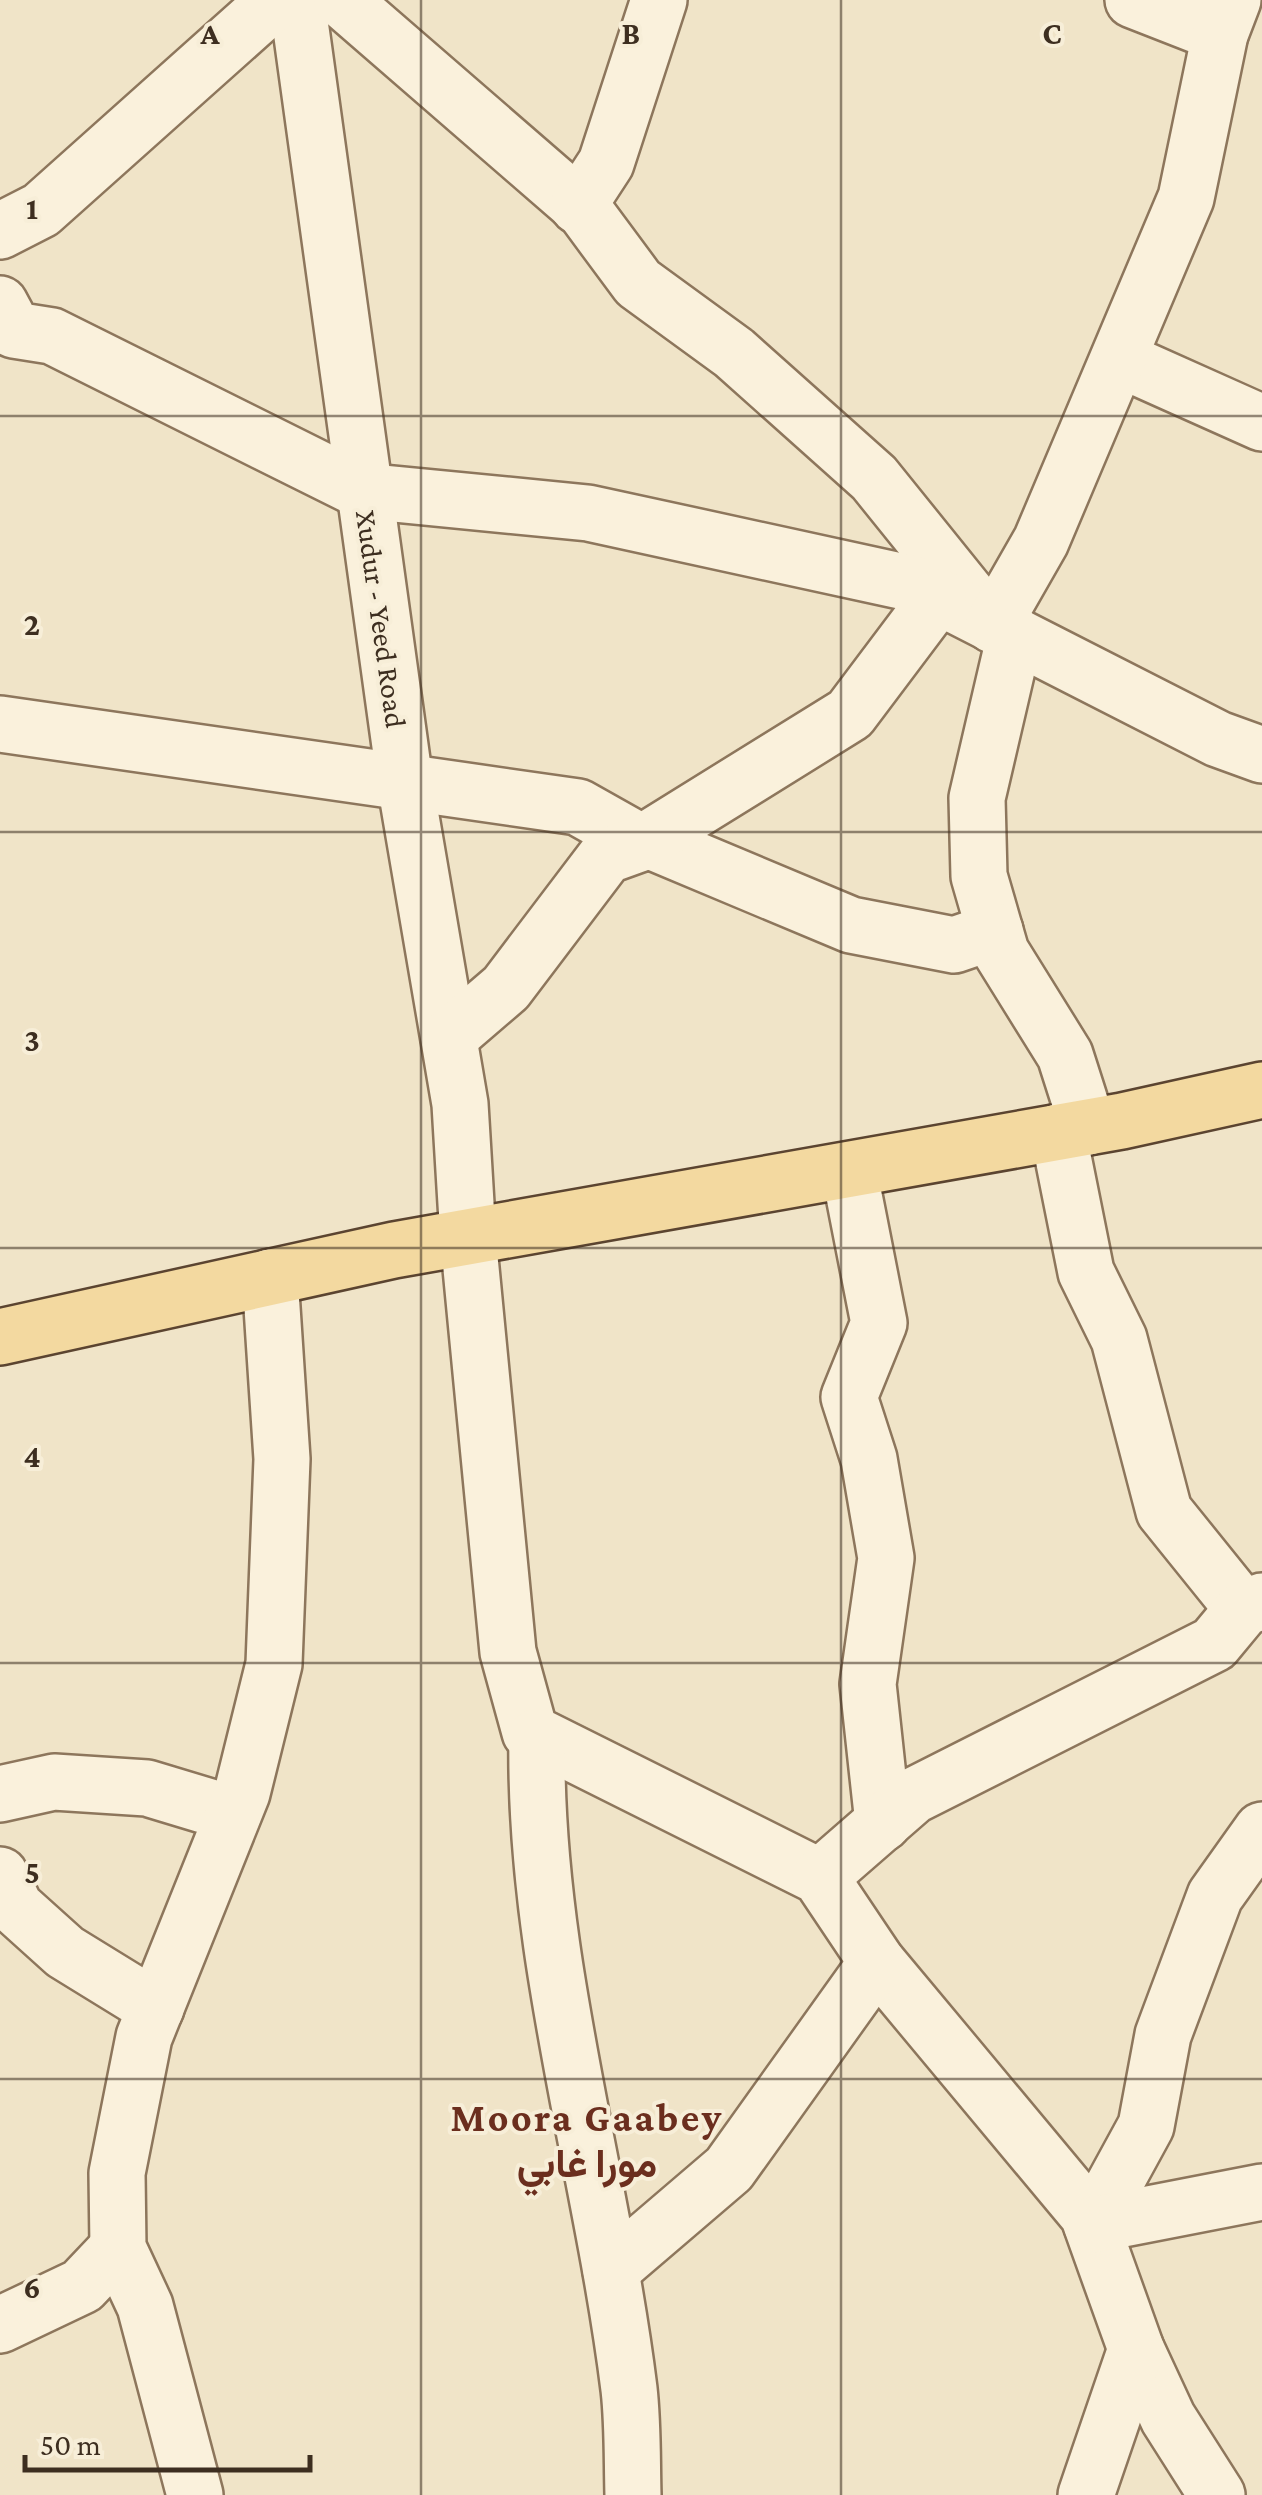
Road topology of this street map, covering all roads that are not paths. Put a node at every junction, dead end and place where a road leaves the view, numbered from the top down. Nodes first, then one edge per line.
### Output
1 (276, 0) edge
2 (298, 0) edge
3 (342, 0) edge
4 (659, 0) edge
5 (1133, 0) edge
6 (1227, 17) edge
7 (578, 206) junction
8 (0, 231) edge
9 (5, 329) edge
10 (1119, 359) junction
11 (1262, 423) edge
12 (363, 491) junction
13 (938, 597) junction
14 (1004, 630) junction
15 (0, 724) edge
16 (1262, 755) edge
17 (405, 782) junction
18 (645, 842) junction
19 (995, 931) junction
20 (449, 1038) junction
21 (1262, 1090) edge
22 (1073, 1129) junction
23 (849, 1170) junction
24 (468, 1237) junction
25 (270, 1277) junction
26 (0, 1336) edge
27 (1252, 1605) edge
28 (537, 1736) junction
29 (0, 1794) edge
30 (233, 1814) junction
31 (883, 1823) junction
32 (1262, 1830) edge
33 (0, 1875) edge
34 (820, 1876) junction
35 (876, 1962) junction
36 (156, 2008) junction
37 (1262, 2192) edge
38 (1092, 2224) junction
39 (118, 2248) junction
40 (612, 2270) junction
41 (0, 2325) edge
42 (1136, 2349) junction
43 (195, 2495) edge
44 (633, 2495) edge
45 (1086, 2495) edge
46 (1217, 2495) edge

1 - 8 street
2 - 12 street, Xudur - Yeed Road
3 - 7 street
4 - 7 street
5 - 6 street
6 - 10 street
7 - 14 street
9 - 12 street
10 - 11 street
10 - 14 street
12 - 13 street
12 - 17 street, Xudur - Yeed Road
13 - 14 street
13 - 18 street
14 - 16 street
14 - 19 street
15 - 17 street
17 - 18 street
17 - 20 street, Xudur - Yeed Road
18 - 19 street
18 - 20 street
19 - 22 street
20 - 24 street, Xudur - Yeed Road
21 - 22 main road
22 - 23 main road
22 - 27 street
23 - 24 main road
23 - 31 street
24 - 25 main road
24 - 28 street, Xudur - Yeed Road
25 - 26 main road
25 - 30 street
27 - 31 street
28 - 34 street
28 - 40 street, Xudur - Yeed Road
29 - 30 street
30 - 36 street
31 - 34 street
32 - 38 street
33 - 36 street
34 - 35 street
35 - 38 street
35 - 40 street
36 - 39 street
37 - 38 street
38 - 42 street
39 - 41 street
39 - 43 street
40 - 44 street, Xudur - Yeed Road
42 - 45 street
42 - 46 street

